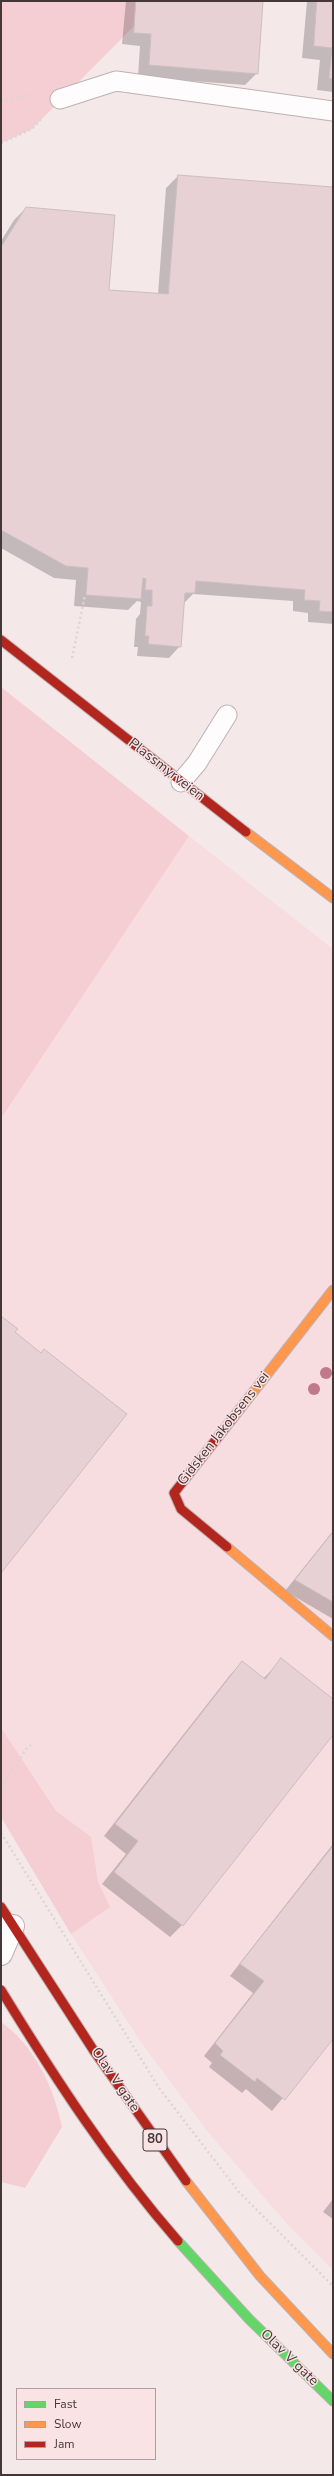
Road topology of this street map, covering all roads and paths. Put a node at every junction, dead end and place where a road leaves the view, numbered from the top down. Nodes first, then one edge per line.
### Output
1 (60, 99) joint
2 (333, 111) edge
3 (1, 143) edge
4 (85, 595) dead end
5 (1, 640) edge
6 (72, 658) dead end
7 (227, 715) dead end
8 (181, 782) junction
9 (333, 898) edge
10 (333, 1290) edge
11 (333, 1636) edge
12 (32, 1744) dead end
13 (1, 1787) edge
14 (1, 1833) edge
15 (1, 1907) edge
16 (7, 1925) edge
17 (1, 1954) edge
18 (1, 1990) edge
19 (333, 2286) edge
20 (333, 2354) edge
21 (333, 2400) edge

1 - 2 lane
1 - 3 path
4 - 6 path
5 - 8 main road, Plassmyrveien
7 - 8 lane
8 - 9 main road, Plassmyrveien
10 - 11 main road, Gidsken Jakobsens vei
12 - 13 path
14 - 19 path
15 - 16 main road, Olav V gate / 80
16 - 17 street
16 - 20 main road, Olav V gate / 80
18 - 21 main road, Olav V gate

